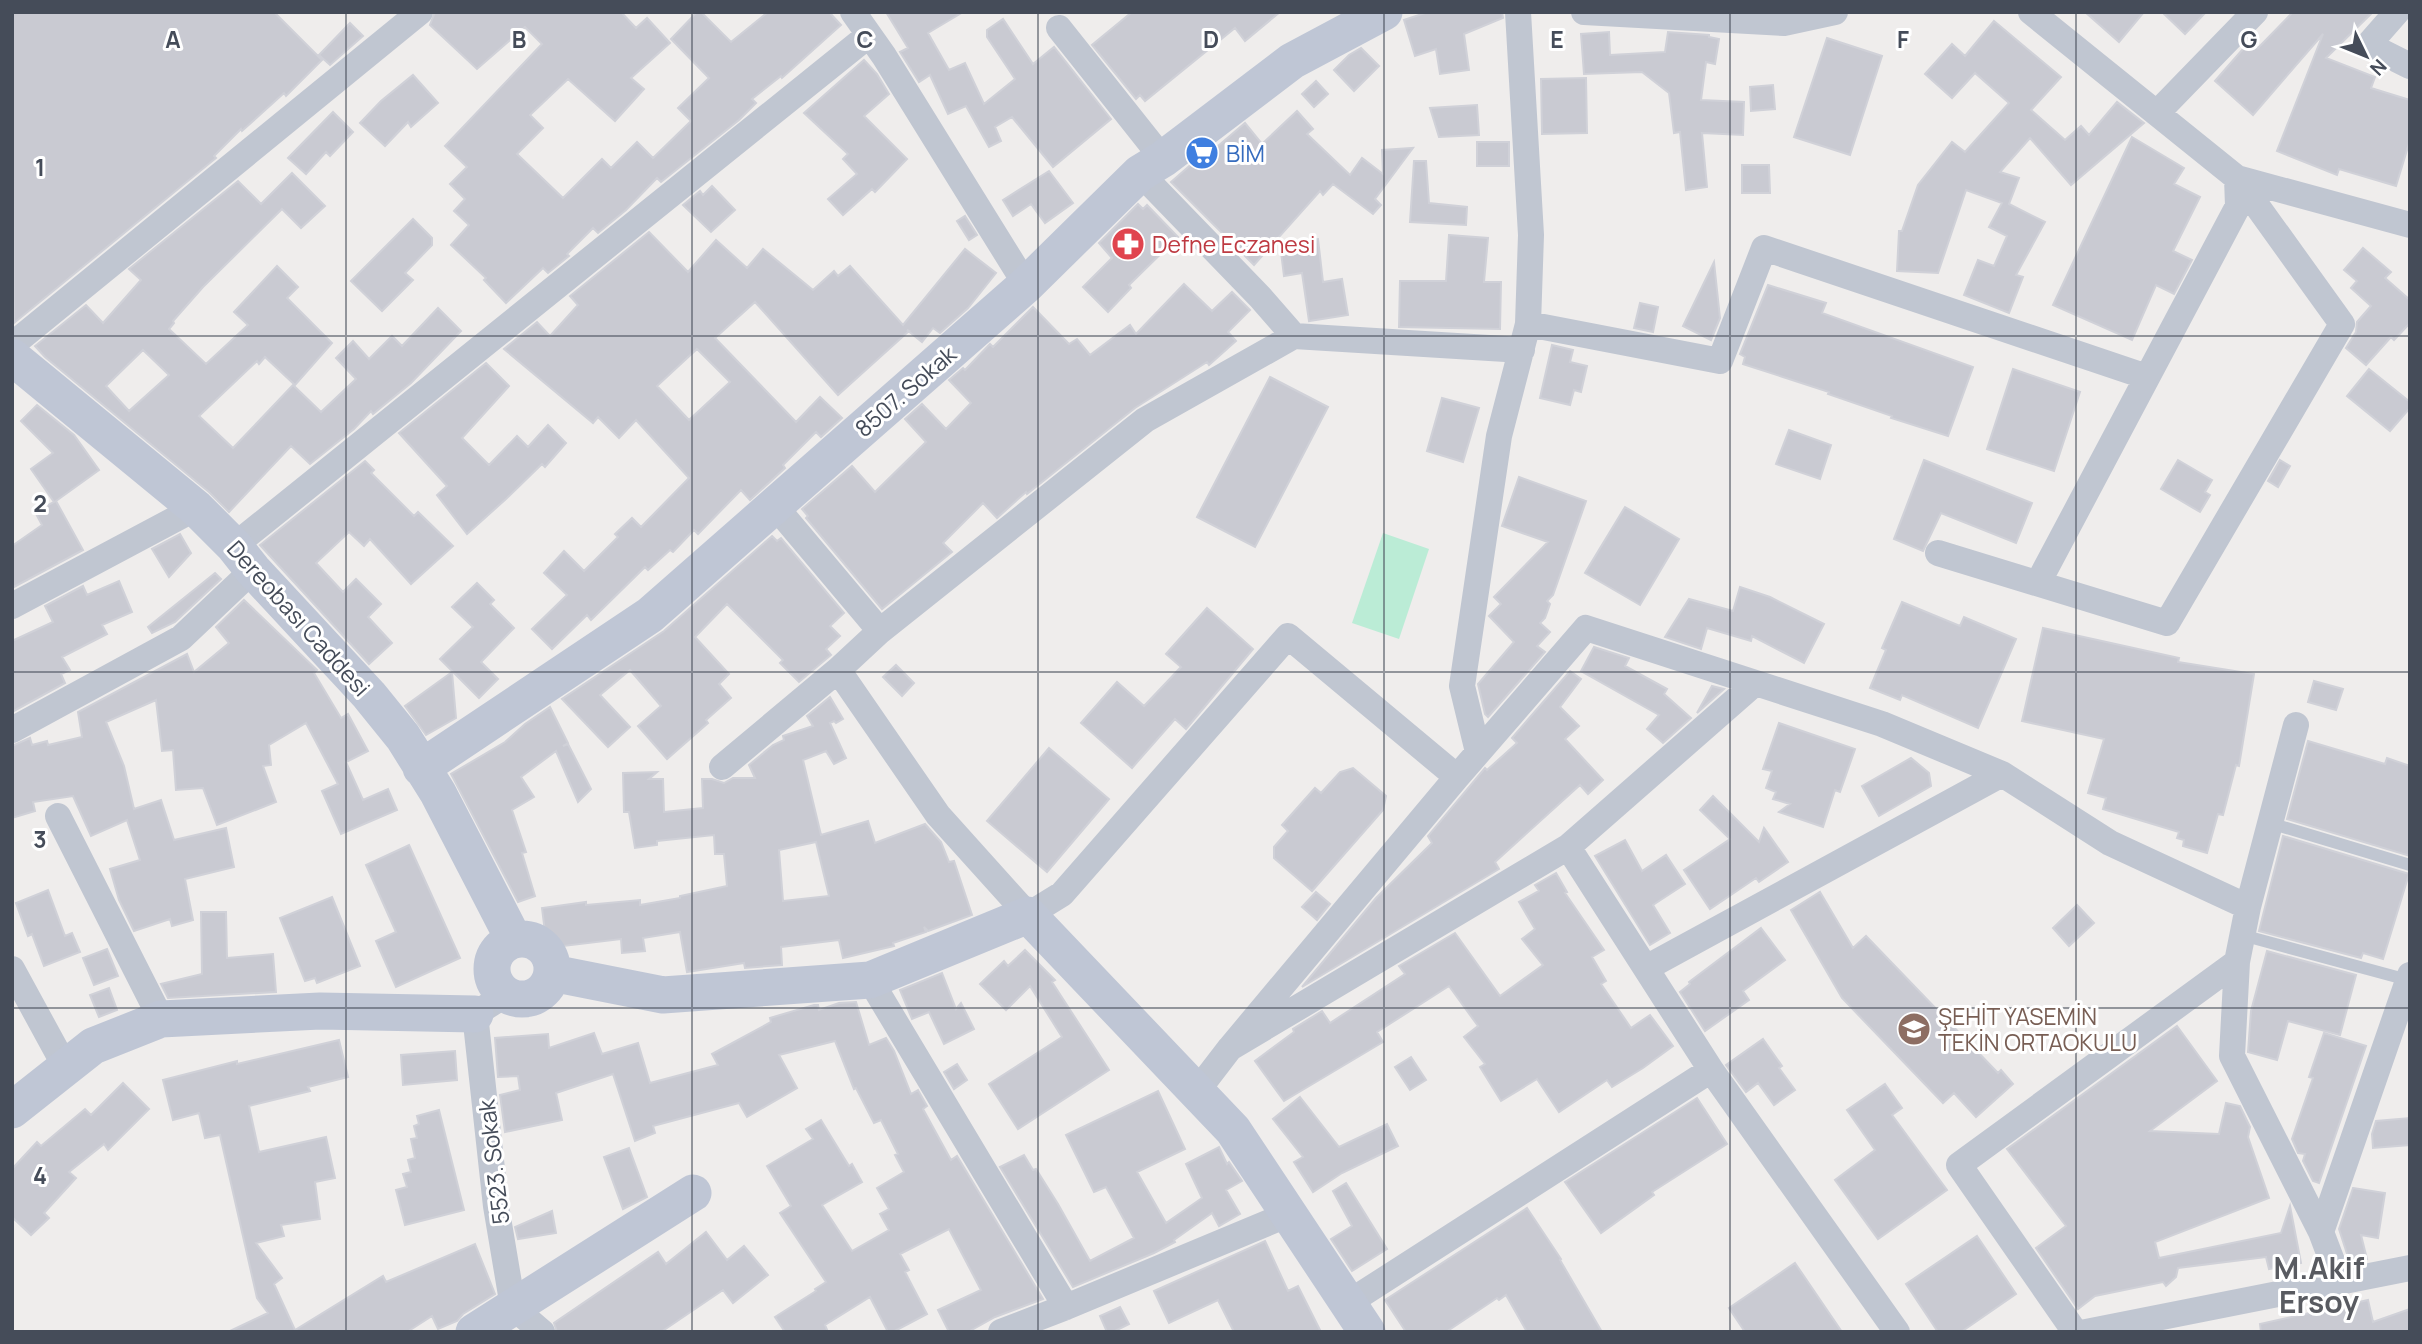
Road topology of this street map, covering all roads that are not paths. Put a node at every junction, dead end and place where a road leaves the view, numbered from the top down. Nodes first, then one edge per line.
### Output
1 (421, 12) edge
2 (853, 12) edge
3 (1384, 12) edge
4 (1518, 12) edge
5 (1584, 12) edge
6 (1835, 12) edge
7 (2031, 12) edge
8 (2255, 12) edge
9 (2397, 12) edge
10 (2062, 21) edge
11 (1343, 22) edge
12 (1059, 28) dead end
13 (869, 35) junction
14 (2410, 66) edge
15 (2157, 113) junction
16 (1151, 166) junction
17 (2237, 178) junction
18 (2410, 225) edge
19 (1026, 285) junction
20 (1528, 324) junction
21 (1294, 336) junction
22 (12, 345) edge
23 (1522, 350) junction
24 (12, 357) edge
25 (2147, 377) junction
26 (775, 505) junction
27 (196, 509) junction
28 (1938, 553) dead end
29 (244, 558) junction
30 (2038, 583) junction
31 (12, 606) edge
32 (880, 631) junction
33 (838, 670) junction
34 (1754, 684) junction
35 (2296, 725) dead end
36 (12, 730) edge
37 (1478, 752) junction
38 (722, 767) dead end
39 (421, 768) junction
40 (2002, 775) junction
41 (1457, 777) junction
42 (58, 816) dead end
43 (2270, 823) junction
44 (1568, 847) junction
45 (2410, 865) edge
46 (2248, 907) junction
47 (1028, 915) junction
48 (2242, 935) junction
49 (514, 940) junction
50 (2237, 962) junction
51 (12, 968) edge
52 (1646, 968) junction
53 (552, 974) junction
54 (2409, 977) edge
55 (870, 980) junction
56 (490, 1004) junction
57 (161, 1018) junction
58 (1230, 1048) junction
59 (66, 1068) junction
60 (1711, 1070) junction
61 (1197, 1091) junction
62 (12, 1110) edge
63 (693, 1193) dead end
64 (1289, 1214) junction
65 (2321, 1232) junction
66 (2410, 1269) edge
67 (2340, 1282) junction
68 (513, 1307) junction
69 (1066, 1307) junction
70 (1358, 1317) edge
71 (474, 1332) edge
72 (542, 1332) edge
73 (1001, 1332) edge
74 (1897, 1332) edge
75 (2075, 1332) edge
76 (2086, 1332) edge

1 - 22 street
2 - 13 street
3 - 11 street, 8507. Sokak
4 - 20 street
5 - 6 street
7 - 10 street
8 - 15 street
9 - 14 street
10 - 15 street
11 - 16 street, 8507. Sokak
12 - 16 street
13 - 19 street
13 - 29 street
15 - 17 street
16 - 19 street, 8507. Sokak
16 - 21 street
17 - 18 street
17 - 25 street
17 - 30 street
19 - 26 street, 8507. Sokak
20 - 23 street
20 - 25 street
21 - 23 street
21 - 32 street
23 - 37 street
24 - 27 street, Dereobası Caddesi
25 - 30 street
26 - 32 street
26 - 39 street, 8507. Sokak
27 - 29 street, Dereobası Caddesi
27 - 31 street
28 - 30 street
29 - 36 street
29 - 39 street, Dereobası Caddesi
32 - 33 street
33 - 38 street
33 - 47 street
34 - 37 street
34 - 40 street
34 - 44 street
35 - 43 street
37 - 41 street
39 - 49 street, Dereobası Caddesi
40 - 46 street
40 - 52 street
41 - 47 street
41 - 58 street
42 - 57 street
43 - 45 lane
43 - 46 street
44 - 52 street
44 - 58 street
46 - 48 street
47 - 55 street
47 - 61 street
48 - 50 street
48 - 54 lane
49 - 53 street
49 - 56 street
50 - 65 street
50 - 75 street
51 - 59 street
52 - 60 street
53 - 55 street
53 - 56 street
54 - 65 street
55 - 69 street
56 - 57 street
56 - 68 street, 5523. Sokak
57 - 59 street
58 - 61 street
59 - 62 street
60 - 70 street
60 - 74 street
61 - 64 street
63 - 68 street
64 - 69 street
64 - 70 street
65 - 67 street
66 - 67 street
67 - 76 street
68 - 71 street
68 - 72 street
69 - 73 street

